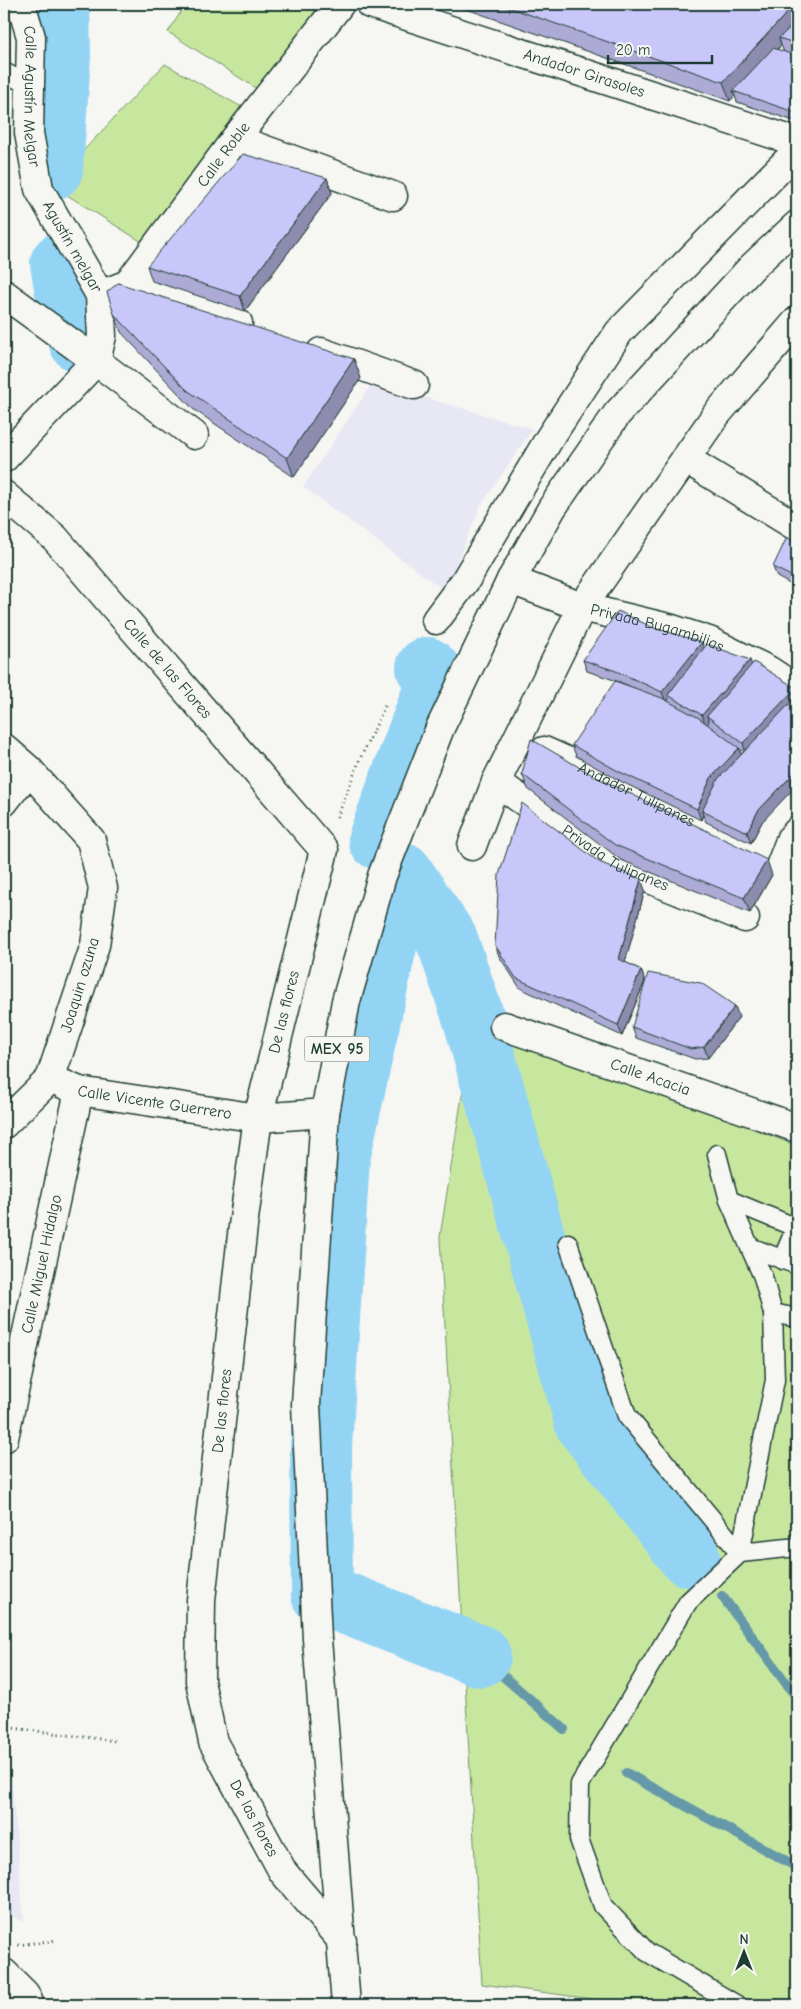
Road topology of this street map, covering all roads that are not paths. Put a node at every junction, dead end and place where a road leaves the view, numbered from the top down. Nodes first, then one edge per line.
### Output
1 (21, 4) edge
2 (340, 4) edge
3 (370, 4) edge
4 (4, 72) edge
5 (28, 85) junction
6 (235, 139) junction
7 (797, 142) edge
8 (797, 151) edge
9 (39, 189) joint
10 (393, 196) dead end
11 (797, 225) edge
12 (128, 284) junction
13 (4, 294) edge
14 (100, 295) junction
15 (797, 321) edge
16 (257, 330) edge
17 (294, 343) edge
18 (96, 361) junction
19 (414, 385) dead end
20 (194, 435) dead end
21 (4, 458) edge
22 (686, 459) junction
23 (5, 500) edge
24 (797, 527) edge
25 (512, 580) junction
26 (582, 607) junction
27 (436, 620) dead end
28 (797, 689) edge
29 (517, 740) junction
30 (4, 748) edge
31 (29, 770) junction
32 (496, 782) junction
33 (797, 789) edge
34 (4, 802) edge
35 (472, 846) dead end
36 (324, 850) joint
37 (745, 918) edge
38 (504, 1026) dead end
39 (50, 1079) junction
40 (80, 1091) junction
41 (326, 1113) junction
42 (258, 1118) junction
43 (4, 1124) edge
44 (797, 1128) edge
45 (717, 1154) dead end
46 (729, 1200) junction
47 (797, 1227) edge
48 (568, 1244) dead end
49 (750, 1247) junction
50 (790, 1263) edge
51 (773, 1313) junction
52 (797, 1318) edge
53 (4, 1438) edge
54 (797, 1547) edge
55 (740, 1553) junction
56 (342, 1941) junction
57 (4, 1974) edge
58 (30, 2005) edge
59 (346, 2005) edge
60 (737, 2005) edge

1 - 5 main road, Calle Agustín Melgar
2 - 6 main road, Calle Roble
3 - 7 main road, Andador Girasoles
4 - 5 lane
5 - 9 main road, Calle Agustín Melgar
6 - 10 main road
6 - 12 main road, Calle Roble
8 - 27 main road
9 - 14 main road, Agustín melgar
11 - 25 main road, MEX 95
12 - 14 main road
12 - 16 main road
13 - 18 main road
14 - 18 main road, Agustín melgar
15 - 22 main road
17 - 19 main road
18 - 20 main road
18 - 21 main road
22 - 24 main road
22 - 26 main road
23 - 36 main road, Calle de las Flores
25 - 26 main road, Privada Bugambilias
25 - 41 main road, MEX 95
26 - 28 main road, Privada Bugambilias
26 - 29 main road
29 - 32 main road
29 - 33 main road, Andador Tulipanes
30 - 31 main road
31 - 34 main road
31 - 39 main road, Joaquin ozuna
32 - 35 main road
32 - 37 main road, Privada Tulipanes
36 - 42 main road, De las flores
38 - 44 main road, Calle Acacia
39 - 40 main road, Calle Vicente Guerrero
39 - 43 main road
40 - 42 main road, Calle Vicente Guerrero
40 - 53 main road, Calle Miguel Hidalgo
41 - 42 main road, Calle Vicente Guerrero
41 - 56 main road, MEX 95
42 - 56 main road, De las flores
45 - 46 lane
46 - 47 lane
46 - 49 lane
47 - 50 lane
48 - 55 lane
49 - 50 lane
49 - 51 lane
51 - 52 lane
51 - 55 lane
54 - 55 lane
55 - 60 lane
56 - 59 main road, MEX 95
57 - 58 main road

